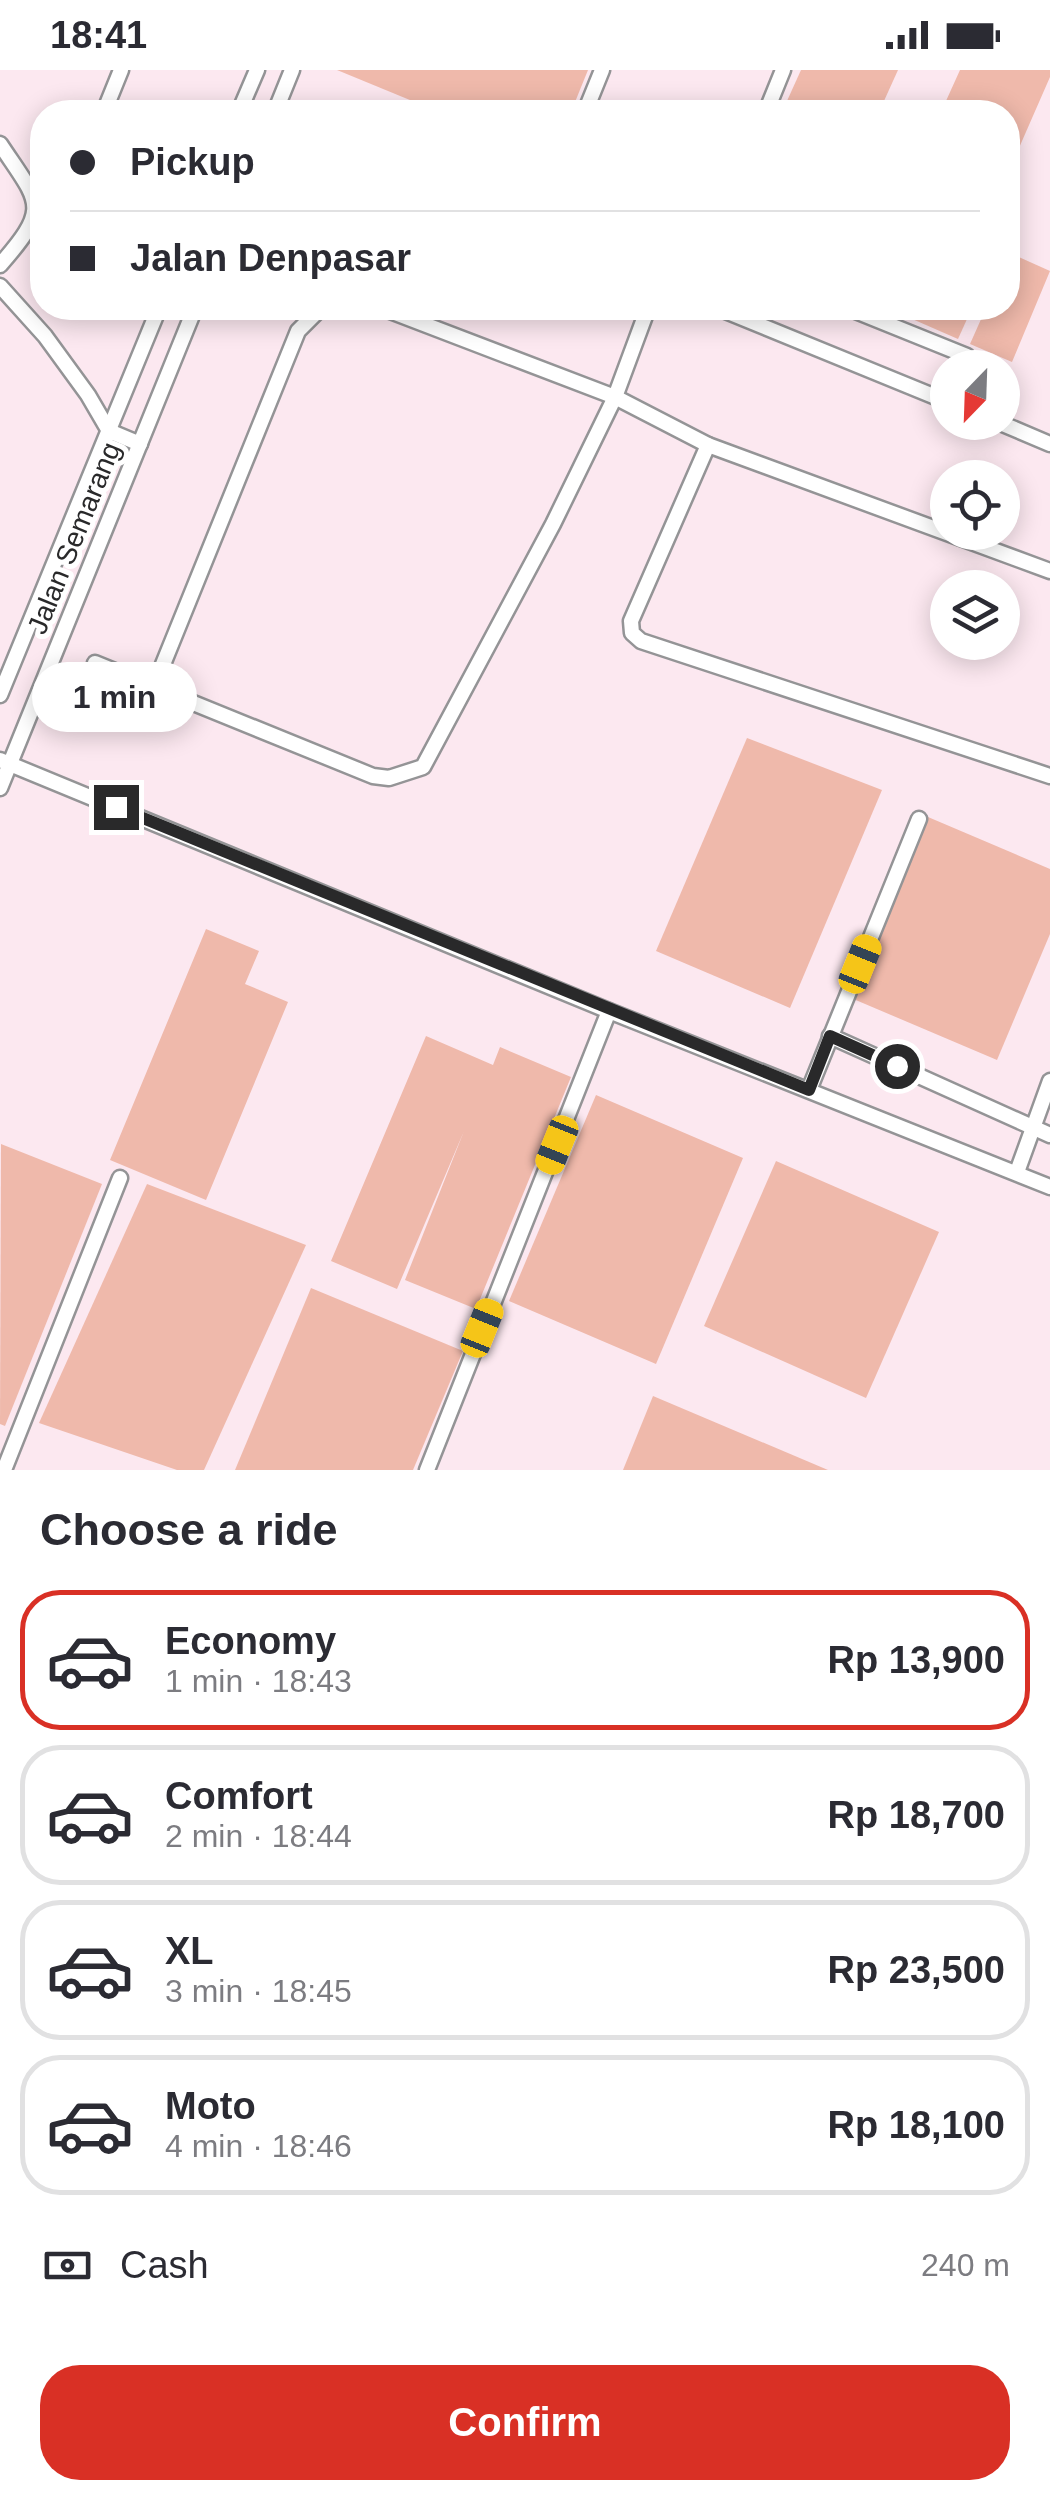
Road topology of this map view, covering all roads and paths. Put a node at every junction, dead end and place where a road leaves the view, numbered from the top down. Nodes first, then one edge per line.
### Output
1 (121, 70) edge
2 (257, 70) edge
3 (292, 70) edge
4 (602, 70) edge
5 (783, 70) edge
6 (109, 100) edge
7 (245, 100) edge
8 (280, 100) edge
9 (590, 100) edge
10 (771, 100) edge
11 (0, 144) edge
12 (30, 182) edge
13 (30, 228) edge
14 (0, 264) edge
15 (0, 286) edge
16 (30, 319) edge
17 (31, 320) edge
18 (154, 320) edge
19 (190, 320) edge
20 (309, 320) edge
21 (413, 320) edge
22 (643, 320) edge
23 (747, 320) edge
24 (878, 320) edge
25 (952, 350) edge
26 (930, 395) edge
27 (614, 397) junction
28 (109, 430) junction
29 (1020, 431) edge
30 (140, 444) junction
31 (708, 444) junction
32 (1050, 444) edge
33 (1050, 571) edge
34 (95, 663) dead end
35 (153, 688) junction
36 (0, 694) edge
37 (5, 762) edge
38 (1050, 776) edge
39 (0, 788) edge
40 (919, 820) dead end
41 (609, 1011) junction
42 (830, 1036) junction
43 (1050, 1080) edge
44 (809, 1090) junction
45 (1031, 1126) junction
46 (1050, 1135) edge
47 (1017, 1172) junction
48 (120, 1178) dead end
49 (1050, 1187) edge
50 (4, 1470) edge
51 (427, 1470) edge

1 - 6 lane
2 - 7 lane
3 - 8 lane
4 - 9 lane
5 - 10 lane
11 - 12 lane
13 - 14 lane
15 - 16 lane
17 - 28 lane
18 - 28 lane, Jalan Semarang
19 - 30 lane, Jalan Semarang
20 - 35 lane
21 - 27 lane
22 - 27 lane
23 - 26 lane
24 - 25 lane
27 - 31 lane
27 - 35 lane
28 - 30 lane
28 - 36 lane, Jalan Semarang
29 - 32 lane
30 - 37 lane, Jalan Semarang
31 - 33 lane
31 - 38 lane
34 - 35 lane
37 - 39 lane, Jalan Semarang
37 - 41 lane
40 - 42 lane
41 - 44 lane
41 - 51 lane
42 - 44 lane
42 - 45 lane
43 - 45 lane
44 - 47 lane
45 - 46 lane
45 - 47 lane
47 - 49 lane
48 - 50 lane

